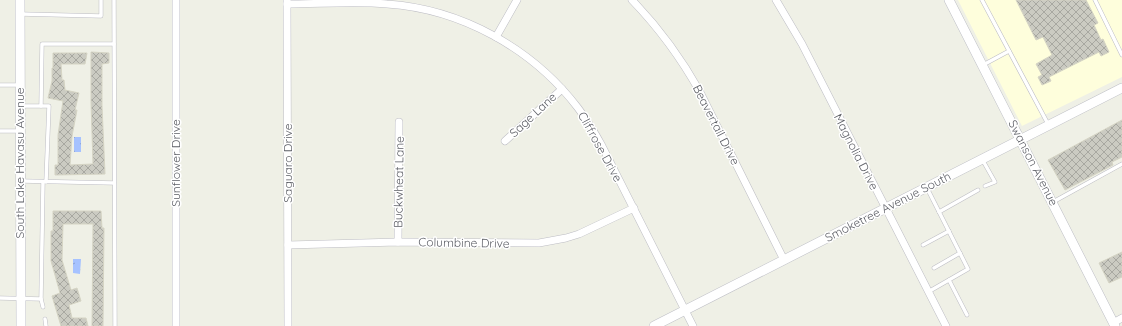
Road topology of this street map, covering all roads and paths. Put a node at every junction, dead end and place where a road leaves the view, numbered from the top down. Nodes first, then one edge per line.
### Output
1 (20, 0) edge
2 (101, 0) edge
3 (114, 0) edge
4 (176, 0) edge
5 (517, 0) edge
6 (632, 0) edge
7 (776, 0) edge
8 (950, 0) edge
9 (982, 0) edge
10 (1095, 0) edge
11 (287, 2) edge
12 (20, 14) junction
13 (496, 37) junction
14 (114, 44) junction
15 (1009, 51) junction
16 (1122, 55) edge
17 (983, 65) junction
18 (0, 85) edge
19 (20, 85) junction
20 (1122, 88) edge
21 (562, 89) junction
22 (20, 106) junction
23 (41, 106) junction
24 (399, 122) dead end
25 (1049, 125) junction
26 (0, 131) edge
27 (20, 131) junction
28 (1021, 139) junction
29 (505, 141) dead end
30 (982, 159) junction
31 (1122, 164) edge
32 (20, 182) junction
33 (45, 182) junction
34 (114, 183) junction
35 (985, 186) dead end
36 (927, 188) junction
37 (978, 190) dead end
38 (1053, 202) junction
39 (634, 208) junction
40 (885, 209) junction
41 (939, 212) junction
42 (949, 231) junction
43 (398, 242) junction
44 (288, 245) junction
45 (923, 245) dead end
46 (960, 253) junction
47 (784, 260) junction
48 (934, 268) dead end
49 (949, 280) junction
50 (928, 292) junction
51 (0, 298) edge
52 (41, 299) junction
53 (21, 300) junction
54 (43, 307) dead end
55 (685, 310) junction
56 (967, 315) dead end
57 (1122, 318) edge
58 (45, 319) dead end
59 (1114, 324) edge
60 (21, 326) edge
61 (46, 326) edge
62 (115, 326) edge
63 (176, 326) edge
64 (288, 326) edge
65 (654, 326) edge
66 (693, 326) edge
67 (946, 326) edge

1 - 12 street, South Lake Havasu Avenue
2 - 12 lane
3 - 14 lane
4 - 63 street, Sunflower Drive
5 - 13 street
6 - 47 street, Beavertail Drive
7 - 40 street, Magnolia Drive
8 - 17 street, Swanson Avenue
9 - 15 lane
10 - 16 lane
11 - 13 street, Cliffrose Drive
11 - 44 street, Saguaro Drive
12 - 19 street, South Lake Havasu Avenue
13 - 21 street, Cliffrose Drive
14 - 23 lane
14 - 34 lane
15 - 17 lane
15 - 25 lane
17 - 28 street, Swanson Avenue
18 - 19 lane
19 - 22 street, South Lake Havasu Avenue
20 - 25 street, Smoketree Avenue South
21 - 29 street, Sage Lane
21 - 39 street, Cliffrose Drive
22 - 23 lane
22 - 27 street, South Lake Havasu Avenue
23 - 33 lane
24 - 43 street, Buckwheat Lane
25 - 28 street, Smoketree Avenue South
26 - 27 lane
27 - 32 street, South Lake Havasu Avenue
28 - 30 street, Smoketree Avenue South
28 - 38 street, Swanson Avenue
30 - 35 lane
30 - 36 street, Smoketree Avenue South
31 - 38 lane
32 - 33 lane
32 - 53 street, South Lake Havasu Avenue
33 - 34 lane
33 - 52 lane
34 - 62 lane
36 - 40 street, Smoketree Avenue South
36 - 41 lane
37 - 41 lane
38 - 59 street, Swanson Avenue
39 - 43 street, Columbine Drive
39 - 55 street, Cliffrose Drive
40 - 47 street, Smoketree Avenue South
40 - 50 street, Magnolia Drive
41 - 42 lane
42 - 45 lane
42 - 46 lane
43 - 44 street, Columbine Drive
44 - 64 street, Saguaro Drive
46 - 48 lane
46 - 49 lane
47 - 55 street, Smoketree Avenue South
49 - 50 lane
49 - 56 lane
50 - 67 street, Magnolia Drive
51 - 53 lane
52 - 53 lane
52 - 54 lane
53 - 60 street, South Lake Havasu Avenue
55 - 65 street, Smoketree Avenue South
55 - 66 street, Cliffrose Drive
57 - 59 street
58 - 61 lane

